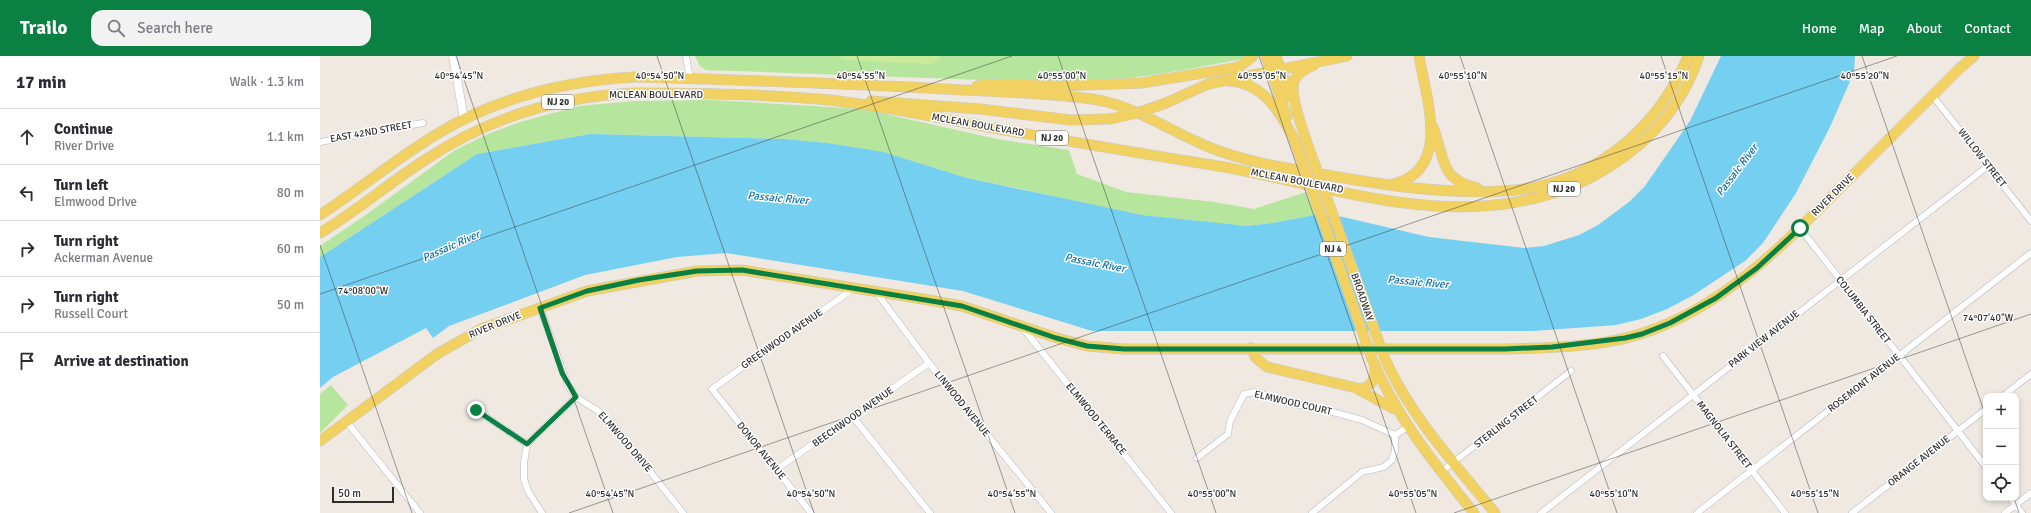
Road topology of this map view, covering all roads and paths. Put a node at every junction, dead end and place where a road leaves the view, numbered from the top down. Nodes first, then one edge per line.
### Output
1 (453, 56) edge
2 (686, 56) edge
3 (1253, 56) edge
4 (1266, 56) edge
5 (1276, 56) edge
6 (1346, 56) edge
7 (1419, 56) edge
8 (1688, 56) edge
9 (1699, 56) edge
10 (1974, 56) edge
11 (1322, 61) junction
12 (1276, 69) junction
13 (690, 79) junction
14 (1221, 81) junction
15 (947, 90) junction
16 (1932, 95) junction
17 (831, 100) junction
18 (464, 119) junction
19 (1430, 119) junction
20 (423, 123) dead end
21 (1294, 139) junction
22 (1306, 140) junction
23 (320, 142) edge
24 (1988, 166) junction
25 (1390, 185) junction
26 (1495, 191) junction
27 (320, 215) edge
28 (2031, 221) edge
29 (1800, 228) junction
30 (320, 232) edge
31 (2031, 253) edge
32 (1840, 280) junction
33 (853, 289) junction
34 (876, 292) junction
35 (540, 308) junction
36 (1021, 325) junction
37 (1251, 348) junction
38 (1663, 356) dead end
39 (1899, 356) junction
40 (1372, 359) junction
41 (930, 363) junction
42 (1571, 372) dead end
43 (2031, 374) edge
44 (1356, 388) junction
45 (712, 389) joint
46 (2007, 393) edge
47 (1693, 395) junction
48 (576, 397) junction
49 (476, 410) dead end
50 (1983, 411) edge
51 (1399, 414) junction
52 (853, 417) junction
53 (346, 421) junction
54 (1408, 427) junction
55 (1958, 431) junction
56 (1396, 435) junction
57 (320, 442) edge
58 (527, 444) junction
59 (1197, 458) dead end
60 (1454, 462) junction
61 (1984, 465) edge
62 (776, 470) junction
63 (1752, 470) junction
64 (1441, 472) junction
65 (2031, 493) edge
66 (2013, 501) edge
67 (2016, 505) junction
68 (420, 513) edge
69 (542, 513) edge
70 (683, 513) edge
71 (811, 513) edge
72 (930, 513) edge
73 (1051, 513) edge
74 (1171, 513) edge
75 (1312, 513) edge
76 (1474, 513) edge
77 (1494, 513) edge
78 (1541, 513) edge
79 (1697, 513) edge
80 (1785, 513) edge
81 (1852, 513) edge
82 (2006, 513) edge
83 (2022, 513) edge

1 - 18 street
2 - 13 street
3 - 15 main road
4 - 12 main road, BROADWAY / NJ 4
5 - 12 main road, BROADWAY / NJ 4
6 - 11 main road
7 - 19 main road
8 - 26 main road, MCLEAN BOULEVARD / NJ 20
9 - 17 main road, MCLEAN BOULEVARD / NJ 20
10 - 16 main road, RIVER DRIVE
11 - 12 main road
11 - 22 main road
12 - 14 main road
12 - 21 main road, BROADWAY / NJ 4
12 - 22 main road, BROADWAY / NJ 4
13 - 15 main road, MCLEAN BOULEVARD / NJ 20
13 - 18 main road, MCLEAN BOULEVARD / NJ 20
14 - 17 main road, bridge
14 - 21 main road
15 - 25 main road, MCLEAN BOULEVARD / NJ 20
16 - 24 street, WILLOW STREET
16 - 29 main road, RIVER DRIVE
17 - 30 main road, MCLEAN BOULEVARD / NJ 20
18 - 27 main road, MCLEAN BOULEVARD / NJ 20
19 - 25 main road
19 - 26 main road
20 - 23 street, EAST 42ND STREET
21 - 40 main road, BROADWAY / NJ 4, bridge
22 - 60 main road, BROADWAY / NJ 4, bridge
24 - 28 street, WILLOW STREET
24 - 32 street, PARK VIEW AVENUE
25 - 26 main road, MCLEAN BOULEVARD / NJ 20
29 - 32 street, COLUMBIA STREET
29 - 37 main road, RIVER DRIVE
31 - 39 street, ROSEMONT AVENUE
32 - 39 street, COLUMBIA STREET
32 - 47 street, PARK VIEW AVENUE
33 - 34 main road, RIVER DRIVE
33 - 35 main road, RIVER DRIVE
33 - 45 street, GREENWOOD AVENUE
34 - 36 main road, RIVER DRIVE
34 - 41 street, LINWOOD AVENUE
35 - 48 street, ELMWOOD DRIVE
35 - 53 main road, RIVER DRIVE
36 - 37 main road, RIVER DRIVE
36 - 74 street, ELMWOOD TERRACE
37 - 44 main road
38 - 47 street, MAGNOLIA STREET
39 - 55 street, COLUMBIA STREET
39 - 63 street, ROSEMONT AVENUE
40 - 44 main road
40 - 51 main road, BROADWAY / NJ 4
41 - 52 street, BEECHWOOD AVENUE
41 - 73 street, LINWOOD AVENUE
42 - 60 street, STERLING STREET
43 - 46 street
44 - 51 main road
45 - 62 street, DONOR AVENUE
47 - 63 street, MAGNOLIA STREET
47 - 78 street, PARK VIEW AVENUE
48 - 58 street
48 - 70 street, ELMWOOD DRIVE
49 - 58 street
50 - 55 street, ORANGE AVENUE
51 - 54 main road, BROADWAY / NJ 4
52 - 62 street, BEECHWOOD AVENUE
52 - 72 street
53 - 57 main road, RIVER DRIVE
53 - 68 street
54 - 56 street
54 - 64 main road, BROADWAY / NJ 4
55 - 61 street, COLUMBIA STREET
55 - 81 street, ORANGE AVENUE
56 - 59 street, ELMWOOD COURT
56 - 75 street
58 - 69 street
60 - 64 street, STERLING STREET
60 - 77 main road, BROADWAY / NJ 4
62 - 71 street, DONOR AVENUE
63 - 79 street, ROSEMONT AVENUE
63 - 80 street, MAGNOLIA STREET
64 - 76 main road, BROADWAY / NJ 4
65 - 67 street
66 - 67 street
67 - 82 street
67 - 83 street

